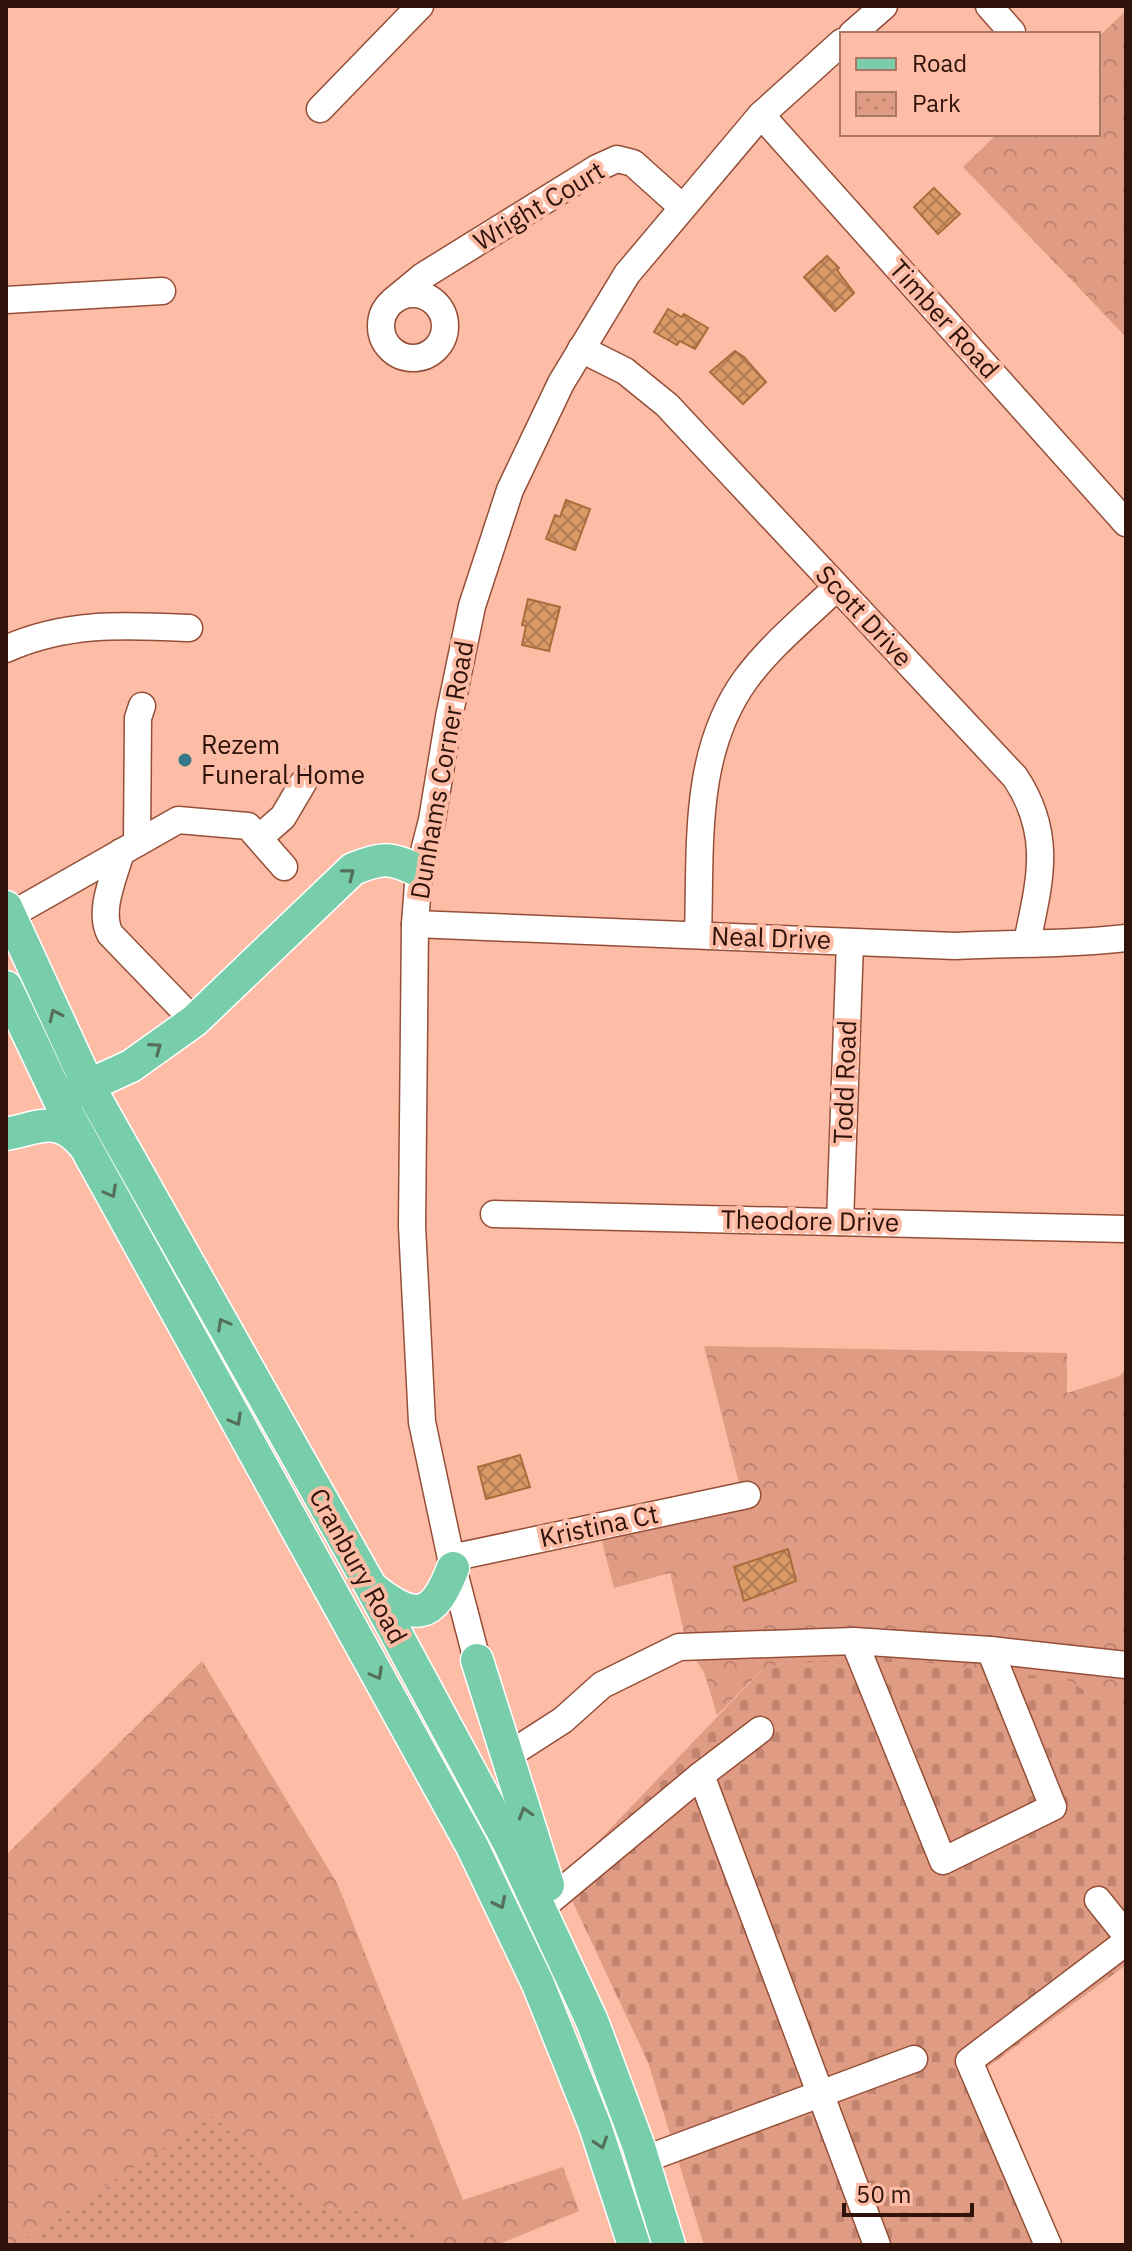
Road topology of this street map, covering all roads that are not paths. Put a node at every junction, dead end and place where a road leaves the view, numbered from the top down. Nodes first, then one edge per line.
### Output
1 (420, 6) edge
2 (884, 6) edge
3 (989, 6) edge
4 (854, 32) edge
5 (1012, 32) edge
6 (840, 44) edge
7 (320, 109) dead end
8 (761, 115) junction
9 (682, 207) junction
10 (162, 291) dead end
11 (6, 300) edge
12 (394, 300) dead end
13 (581, 349) junction
14 (1126, 523) edge
15 (837, 587) junction
16 (189, 628) dead end
17 (6, 649) edge
18 (142, 706) dead end
19 (303, 783) dead end
20 (259, 838) junction
21 (129, 848) junction
22 (284, 867) dead end
23 (419, 871) junction
24 (7, 912) edge
25 (415, 924) junction
26 (698, 935) junction
27 (1126, 938) edge
28 (850, 942) junction
29 (1027, 942) junction
30 (9, 1002) edge
31 (194, 1021) junction
32 (88, 1085) junction
33 (59, 1099) junction
34 (6, 1131) edge
35 (85, 1146) junction
36 (494, 1214) dead end
37 (840, 1222) junction
38 (1126, 1229) edge
39 (747, 1495) dead end
40 (452, 1563) junction
41 (371, 1587) junction
42 (339, 1606) junction
43 (854, 1641) junction
44 (990, 1650) junction
45 (477, 1660) junction
46 (1126, 1665) edge
47 (760, 1730) dead end
48 (459, 1752) junction
49 (507, 1756) junction
50 (701, 1775) junction
51 (472, 1846) junction
52 (552, 1899) junction
53 (1098, 1900) dead end
54 (1126, 1935) edge
55 (1126, 1942) edge
56 (592, 2021) junction
57 (914, 2059) dead end
58 (821, 2095) junction
59 (643, 2160) junction
60 (665, 2231) edge
61 (632, 2237) edge
62 (877, 2245) edge
63 (1048, 2245) edge

1 - 7 street
2 - 4 street
3 - 5 street
6 - 8 street, Dunhams Corner Road
8 - 9 street, Dunhams Corner Road
8 - 14 street, Timber Road
9 - 12 street, Wright Court
9 - 13 street, Dunhams Corner Road
10 - 11 street
13 - 15 street, Scott Drive
13 - 23 street, Dunhams Corner Road
15 - 26 street
15 - 29 street, Scott Drive
16 - 17 street
18 - 21 street
19 - 20 street
20 - 21 street
20 - 22 street
21 - 24 street
21 - 31 street
23 - 25 street, Dunhams Corner Road
31 -> 23 main road
32 -> 24 main road, Cranbury Road
25 - 26 street, Neal Drive
25 - 40 street, Dunhams Corner Road
26 - 28 street, Neal Drive
27 - 29 street, Neal Drive
28 - 29 street, Neal Drive
28 - 37 street, Todd Road
30 - 33 main road, Cranbury Road
32 -> 31 main road
32 - 33 main road
41 -> 32 main road, Cranbury Road
33 - 34 street
33 - 35 main road, Cranbury Road
34 - 35 main road
35 -> 42 main road, Cranbury Road
36 - 37 street, Theodore Drive
37 - 38 street, Theodore Drive
39 - 40 street, Kristina Ct
40 - 41 main road
40 - 45 street, Dunhams Corner Road
41 - 42 street
41 - 48 main road, Cranbury Road
42 -> 51 main road, Cranbury Road
43 - 44 street
43 - 44 street
43 - 49 street
44 - 46 street
45 - 48 main road
45 - 49 main road
47 - 50 street
48 - 51 main road
48 - 56 main road, Cranbury Road
52 -> 49 main road
50 - 52 street
50 - 58 street
51 -> 61 main road, Cranbury Road
52 - 56 main road
53 - 54 street
55 - 63 street
56 - 59 main road, Cranbury Road
57 - 58 street
58 - 59 street
58 - 62 street
59 - 60 main road, Cranbury Road
60 - 61 street

